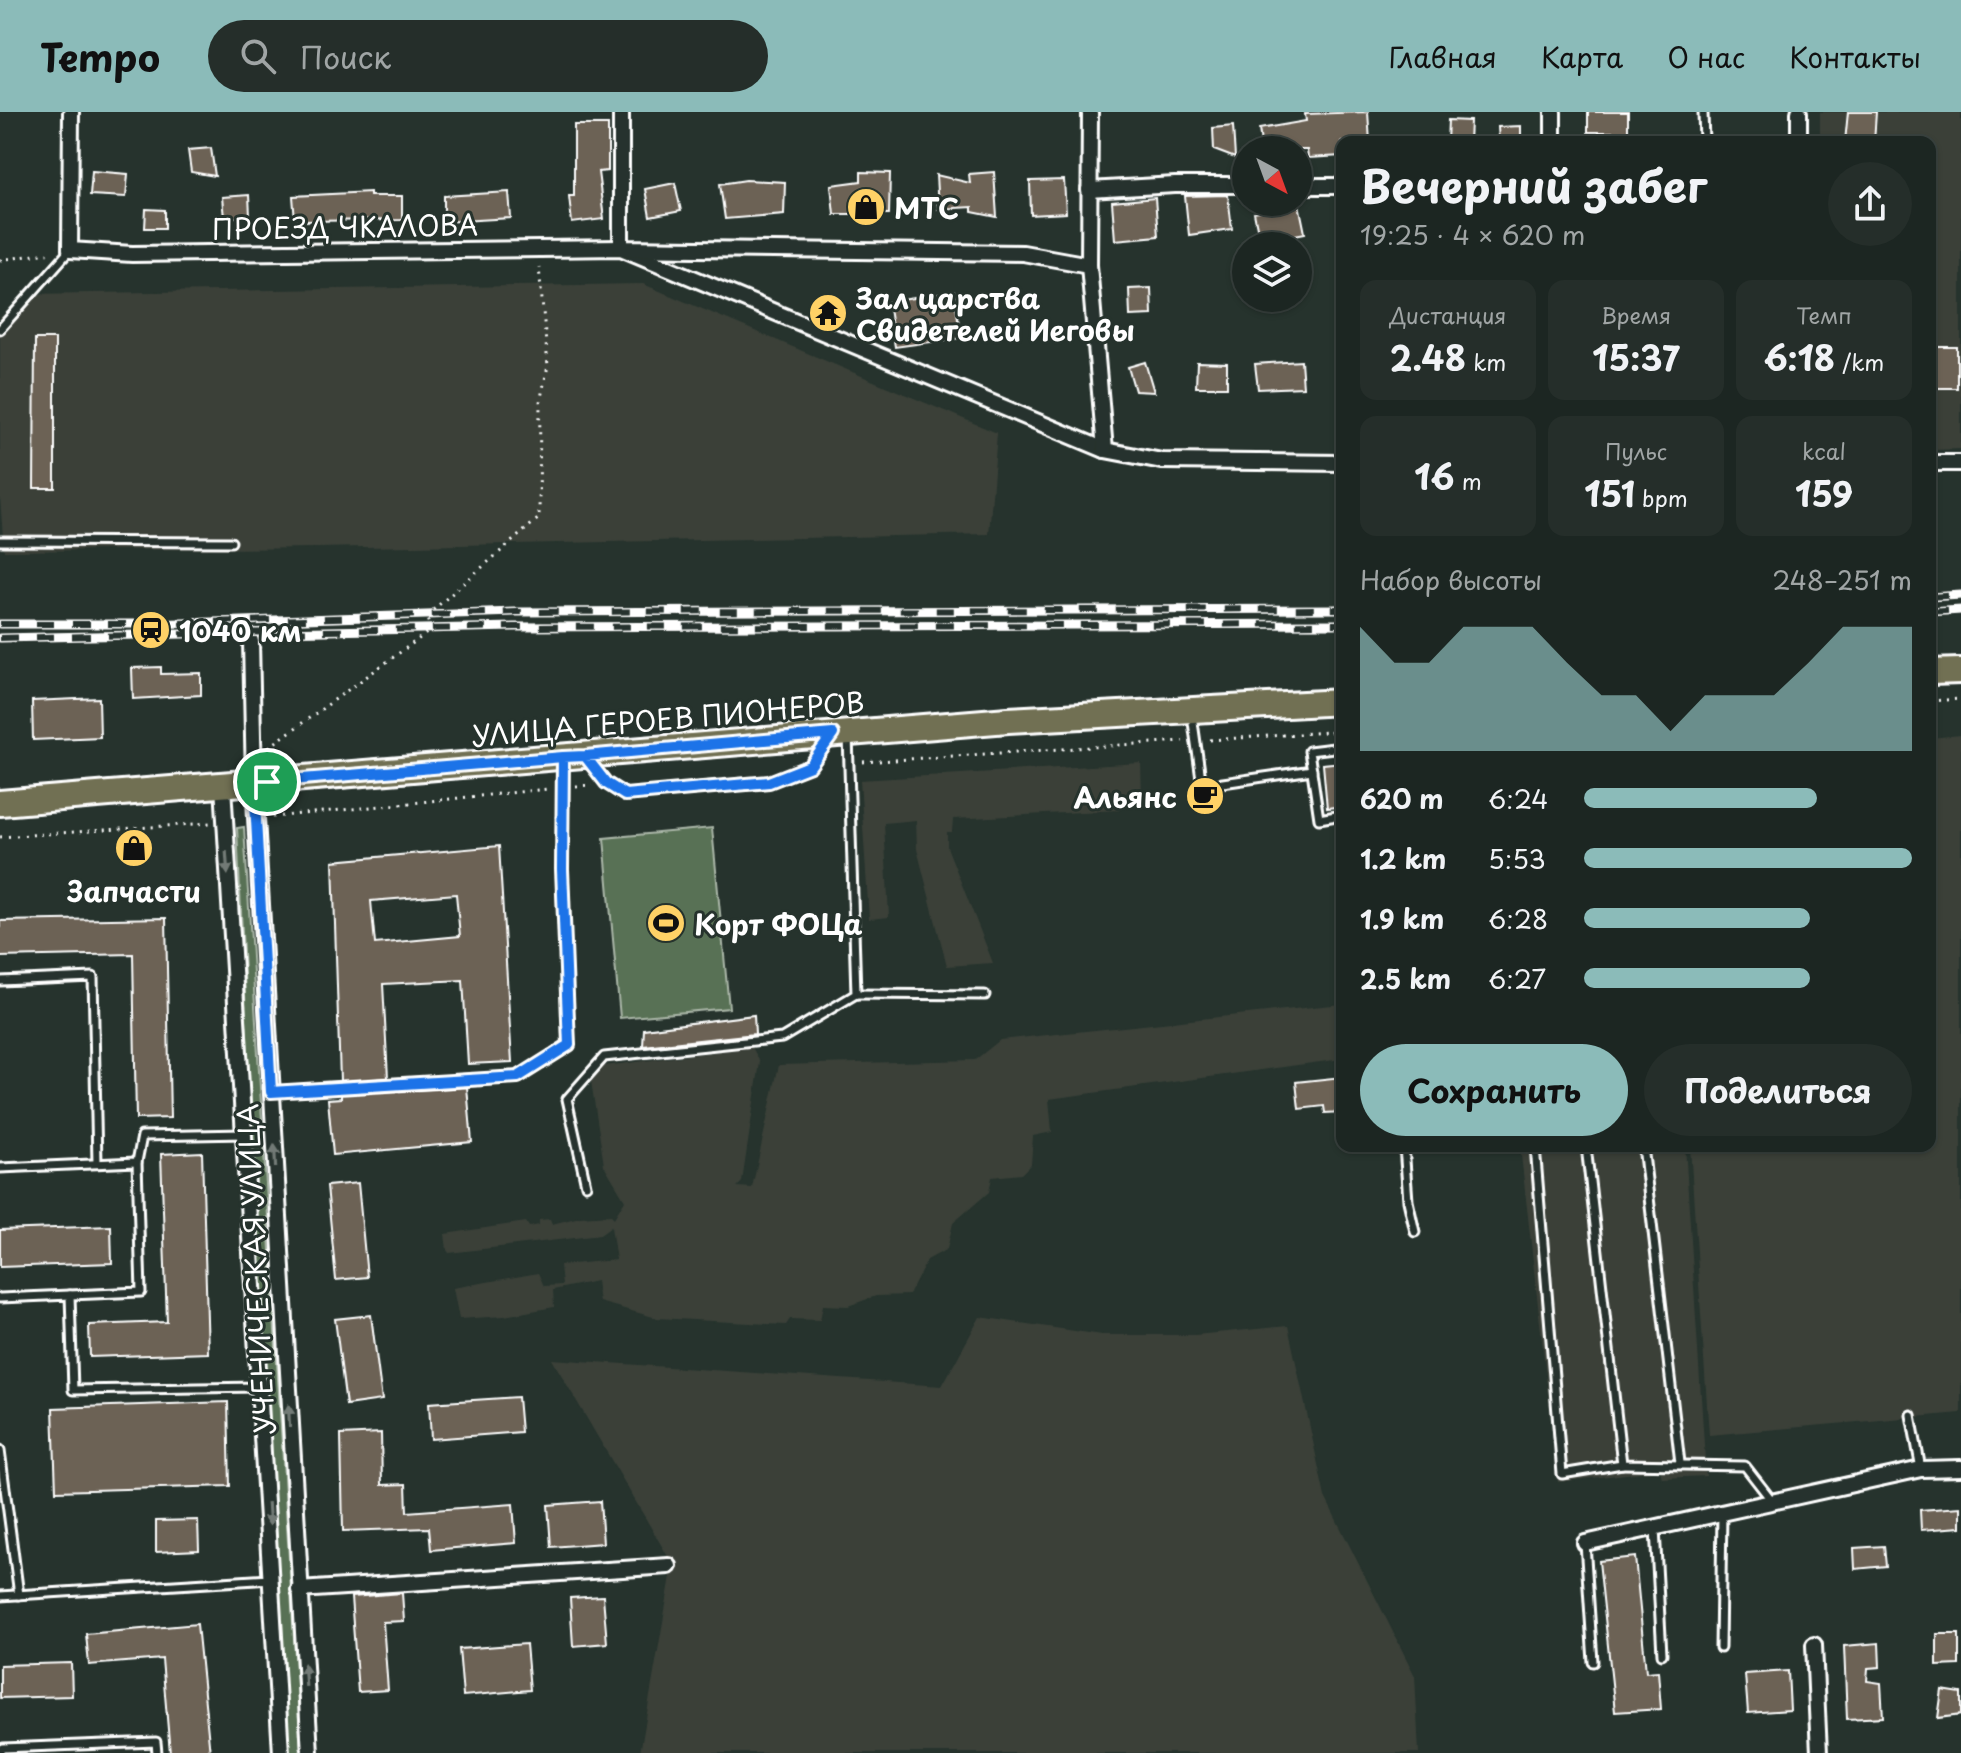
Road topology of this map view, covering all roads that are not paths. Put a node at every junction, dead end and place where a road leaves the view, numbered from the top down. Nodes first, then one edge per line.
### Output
1 (71, 112) edge
2 (621, 112) edge
3 (1090, 112) edge
4 (1553, 112) edge
5 (1703, 112) edge
6 (1799, 112) edge
7 (1553, 136) edge
8 (1704, 136) edge
9 (1799, 136) edge
10 (1232, 185) edge
11 (1312, 186) edge
12 (1336, 186) edge
13 (1089, 190) junction
14 (621, 248) junction
15 (70, 250) junction
16 (1089, 265) junction
17 (0, 329) edge
18 (1105, 450) junction
19 (1336, 463) edge
20 (1936, 463) edge
21 (1961, 463) edge
22 (0, 541) edge
23 (231, 542) dead end
24 (251, 641) dead end
25 (1961, 671) edge
26 (1936, 672) edge
27 (1336, 702) edge
28 (1191, 709) junction
29 (840, 734) junction
30 (1336, 748) edge
31 (574, 757) junction
32 (1312, 770) junction
33 (260, 782) junction
34 (223, 786) junction
35 (0, 803) edge
36 (1336, 816) edge
37 (0, 981) edge
38 (856, 994) junction
39 (985, 995) dead end
40 (271, 1092) junction
41 (245, 1134) junction
42 (1404, 1152) edge
43 (1535, 1152) edge
44 (1587, 1152) edge
45 (1644, 1152) edge
46 (137, 1162) junction
47 (97, 1163) junction
48 (0, 1168) edge
49 (586, 1185) dead end
50 (1415, 1232) dead end
51 (70, 1295) junction
52 (0, 1298) edge
53 (261, 1387) junction
54 (1911, 1415) dead end
55 (0, 1450) edge
56 (1680, 1463) junction
57 (1622, 1464) junction
58 (1961, 1468) edge
59 (1921, 1469) junction
60 (1773, 1502) junction
61 (1722, 1513) junction
62 (1655, 1528) junction
63 (1585, 1543) joint
64 (669, 1566) dead end
65 (273, 1579) junction
66 (299, 1590) junction
67 (19, 1595) junction
68 (0, 1596) edge
69 (1814, 1645) dead end
70 (1720, 1648) dead end
71 (1662, 1654) dead end
72 (1593, 1662) dead end
73 (0, 1752) edge
74 (157, 1753) edge
75 (281, 1753) edge
76 (310, 1753) edge
77 (1819, 1753) edge

1 - 15 street
2 - 14 street
3 - 13 street
4 - 7 street
5 - 8 lane
6 - 9 street
10 - 13 street
11 - 12 street
13 - 16 street
14 - 15 street, ПРОЕЗД ЧКАЛОВА
14 - 16 street, ПРОЕЗД ЧКАЛОВА
14 - 18 street, ПРОЕЗД ЧКАЛОВА
15 - 17 lane
16 - 18 street
18 - 19 street
20 - 21 street
22 - 23 lane
24 - 33 street, УЧЕНИЧЕСКАЯ УЛИЦА
25 - 26 main road
27 - 28 main road, УЛИЦА ГЕРОЕВ ПИОНЕРОВ
28 - 29 main road, УЛИЦА ГЕРОЕВ ПИОНЕРОВ
28 - 32 lane
29 - 31 main road, УЛИЦА ГЕРОЕВ ПИОНЕРОВ
29 - 31 lane
29 - 38 lane
30 - 32 lane
31 - 33 main road, УЛИЦА ГЕРОЕВ ПИОНЕРОВ
31 - 40 lane
32 - 36 lane
33 - 34 main road, УЛИЦА ГЕРОЕВ ПИОНЕРОВ
33 - 40 street, УЧЕНИЧЕСКАЯ УЛИЦА
34 - 35 main road, УЛИЦА ГЕРОЕВ ПИОНЕРОВ
34 -> 41 street, УЧЕНИЧЕСКАЯ УЛИЦА
37 - 47 lane
38 - 39 lane
38 - 49 lane
66 -> 40 street, УЧЕНИЧЕСКАЯ УЛИЦА
41 - 46 lane
41 - 53 street, УЧЕНИЧЕСКАЯ УЛИЦА
42 - 50 lane
43 - 57 lane
44 - 57 lane
45 - 56 lane
46 - 47 lane
46 - 51 lane
47 - 48 lane
51 - 52 lane
51 - 53 lane
53 -> 65 street, УЧЕНИЧЕСКАЯ УЛИЦА
54 - 59 lane
55 - 67 lane
56 - 57 lane
56 - 60 lane
58 - 59 street
59 - 60 street
60 - 61 street
61 - 62 street
61 - 70 lane
62 - 63 street
62 - 71 lane
63 - 72 lane
64 - 66 street
65 - 67 lane
65 - 75 street, УЧЕНИЧЕСКАЯ УЛИЦА
76 -> 66 street, УЧЕНИЧЕСКАЯ УЛИЦА
67 - 68 lane
69 - 77 street
73 - 74 lane

